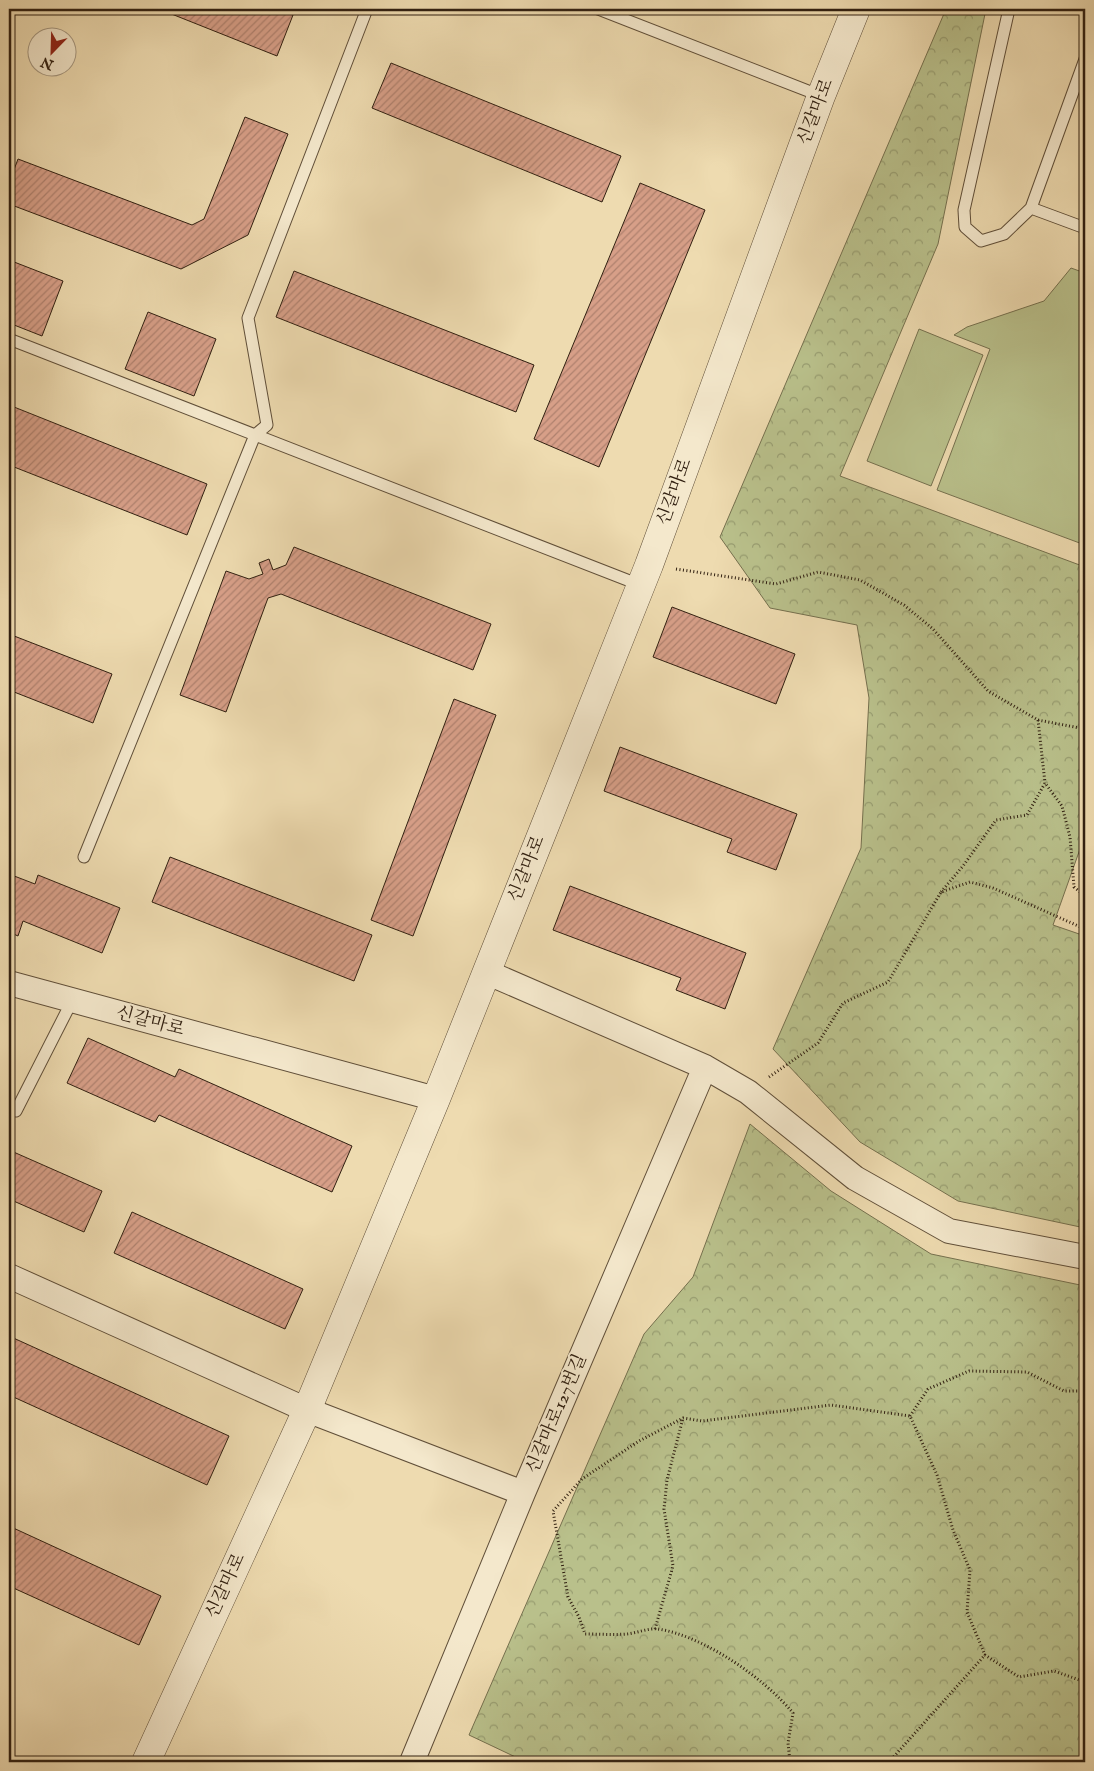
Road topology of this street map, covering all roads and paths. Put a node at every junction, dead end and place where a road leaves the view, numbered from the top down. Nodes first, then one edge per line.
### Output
1 (367, 9) edge
2 (598, 9) edge
3 (856, 9) edge
4 (1009, 9) edge
5 (1085, 59) edge
6 (821, 96) junction
7 (1031, 208) junction
8 (1085, 228) edge
9 (9, 339) edge
10 (255, 435) junction
11 (644, 575) junction
12 (1038, 720) junction
13 (1085, 729) edge
14 (1046, 783) junction
15 (84, 857) dead end
16 (941, 892) junction
17 (1085, 896) edge
18 (1085, 929) edge
19 (486, 972) junction
20 (9, 983) edge
21 (72, 1001) junction
22 (705, 1067) junction
23 (748, 1092) junction
24 (436, 1099) junction
25 (16, 1111) dead end
26 (1085, 1257) edge
27 (9, 1276) edge
28 (1085, 1391) edge
29 (307, 1410) junction
30 (910, 1416) junction
31 (683, 1418) junction
32 (523, 1493) junction
33 (655, 1629) junction
34 (985, 1655) junction
35 (1085, 1682) edge
36 (1085, 1757) edge
37 (146, 1762) edge
38 (412, 1762) edge
39 (790, 1762) edge
40 (889, 1762) edge
41 (1083, 1762) edge

1 - 10 lane
2 - 6 lane
3 - 6 street, 신갈마로
4 - 7 lane
5 - 7 lane
6 - 11 street, 신갈마로
7 - 8 lane
9 - 10 lane
10 - 11 lane
10 - 15 lane
11 - 12 path
11 - 19 street, 신갈마로
12 - 13 path
12 - 14 path
14 - 16 path
14 - 17 path
16 - 18 path
16 - 23 path
19 - 22 street
19 - 24 street, 신갈마로
20 - 21 street, 신갈마로
21 - 24 street, 신갈마로
21 - 25 lane
22 - 23 street
22 - 32 street, 신갈마로127번길
23 - 26 street
24 - 29 street, 신갈마로
27 - 29 street
28 - 30 path
29 - 32 street
29 - 37 street, 신갈마로
30 - 31 path
30 - 34 path
31 - 33 path
31 - 33 path
32 - 38 street, 신갈마로127번길
33 - 39 path
34 - 35 path
34 - 40 path
36 - 41 path

